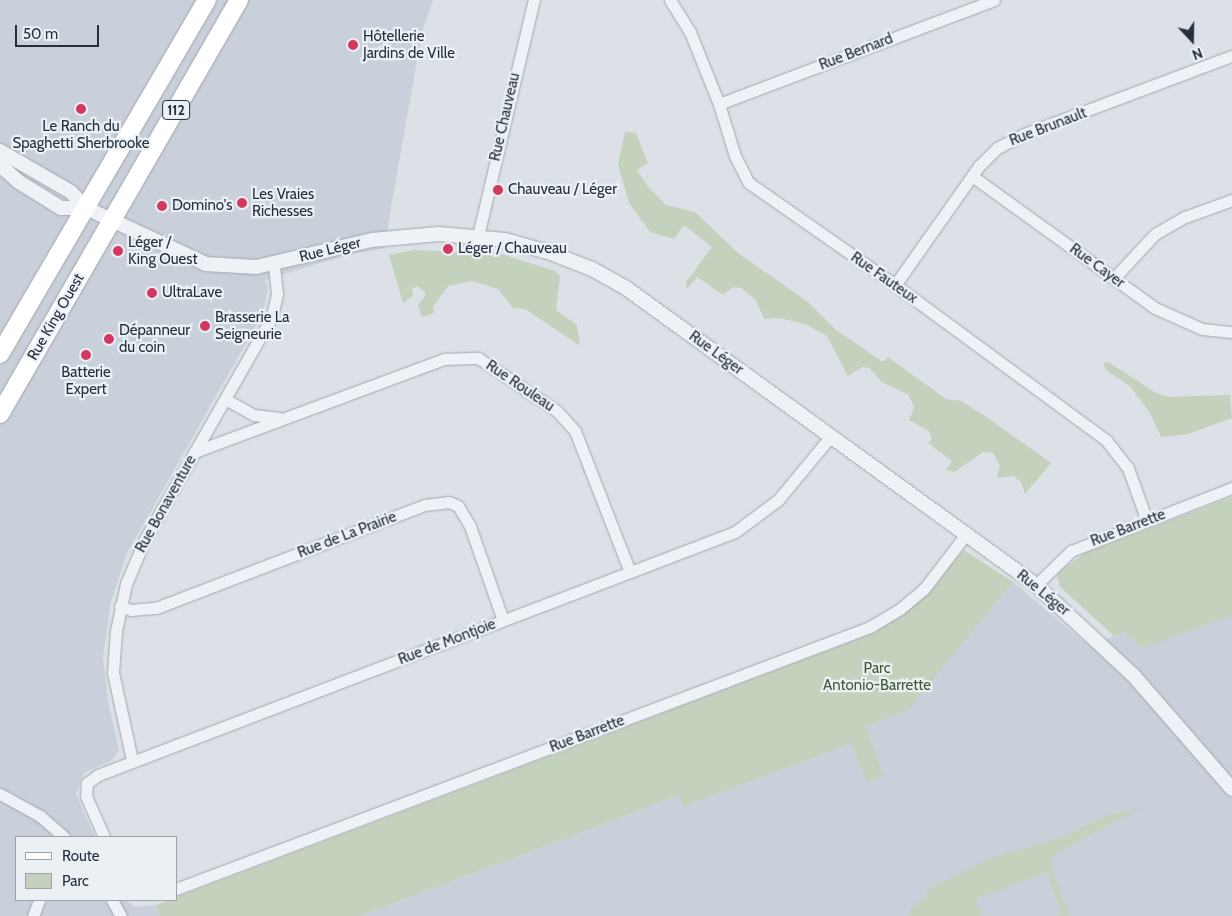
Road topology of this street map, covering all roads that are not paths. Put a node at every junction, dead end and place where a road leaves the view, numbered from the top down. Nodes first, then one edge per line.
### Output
1 (207, 0) edge
2 (239, 0) edge
3 (534, 0) edge
4 (670, 0) edge
5 (994, 0) edge
6 (1232, 56) edge
7 (719, 104) junction
8 (0, 150) edge
9 (0, 165) edge
10 (972, 176) junction
11 (1232, 200) edge
12 (86, 208) junction
13 (112, 220) junction
14 (478, 236) junction
15 (274, 264) junction
16 (1114, 278) junction
17 (895, 285) junction
18 (1232, 332) edge
19 (0, 354) edge
20 (225, 399) junction
21 (0, 414) edge
22 (286, 418) junction
23 (831, 436) junction
24 (194, 452) junction
25 (1232, 488) edge
26 (1146, 521) junction
27 (966, 534) junction
28 (630, 572) junction
29 (1036, 585) junction
30 (120, 606) junction
31 (503, 620) junction
32 (132, 760) junction
33 (1230, 781) edge
34 (0, 794) edge
35 (63, 836) edge
36 (104, 836) edge
37 (178, 888) edge
38 (39, 901) edge
39 (113, 901) edge
40 (33, 916) edge
41 (121, 916) edge

1 - 12 main road, 112
2 - 13 main road, 112
3 - 14 street, Rue Chauveau
4 - 7 street, Rue Fauteux
5 - 7 street, Rue Bernard
6 - 10 street, Rue Brunault
7 - 17 street, Rue Fauteux
8 - 12 street
9 - 12 street
10 - 16 street, Rue Cayer
10 - 17 street, Rue Brunault
11 - 16 street
12 - 13 street, Rue Léger
12 - 19 main road, Rue King Ouest / 112
13 - 15 street, Rue Léger
13 - 21 main road, Rue King Ouest / 112
14 - 15 street, Rue Léger
14 - 23 street, Rue Léger
15 - 20 street, Rue Bonaventure
16 - 18 street, Rue Cayer
17 - 26 street, Rue Fauteux
20 - 22 street, Rue Rouleau
20 - 24 street, Rue Bonaventure
22 - 24 street, Rue Rouleau
22 - 28 street, Rue Rouleau
23 - 27 street, Rue Léger
23 - 28 street, Rue de Montjoie
24 - 30 street, Rue Bonaventure
25 - 26 street, Rue Barrette
26 - 29 street, Rue Barrette
27 - 29 street, Rue Léger
27 - 37 street, Rue Barrette
28 - 31 street, Rue de Montjoie
29 - 33 street, Rue Léger
30 - 31 street, Rue de La Prairie
30 - 32 street, Rue Bonaventure
31 - 32 street, Rue de Montjoie
32 - 36 street, Rue de Montjoie
34 - 35 street
38 - 40 street
39 - 41 street

